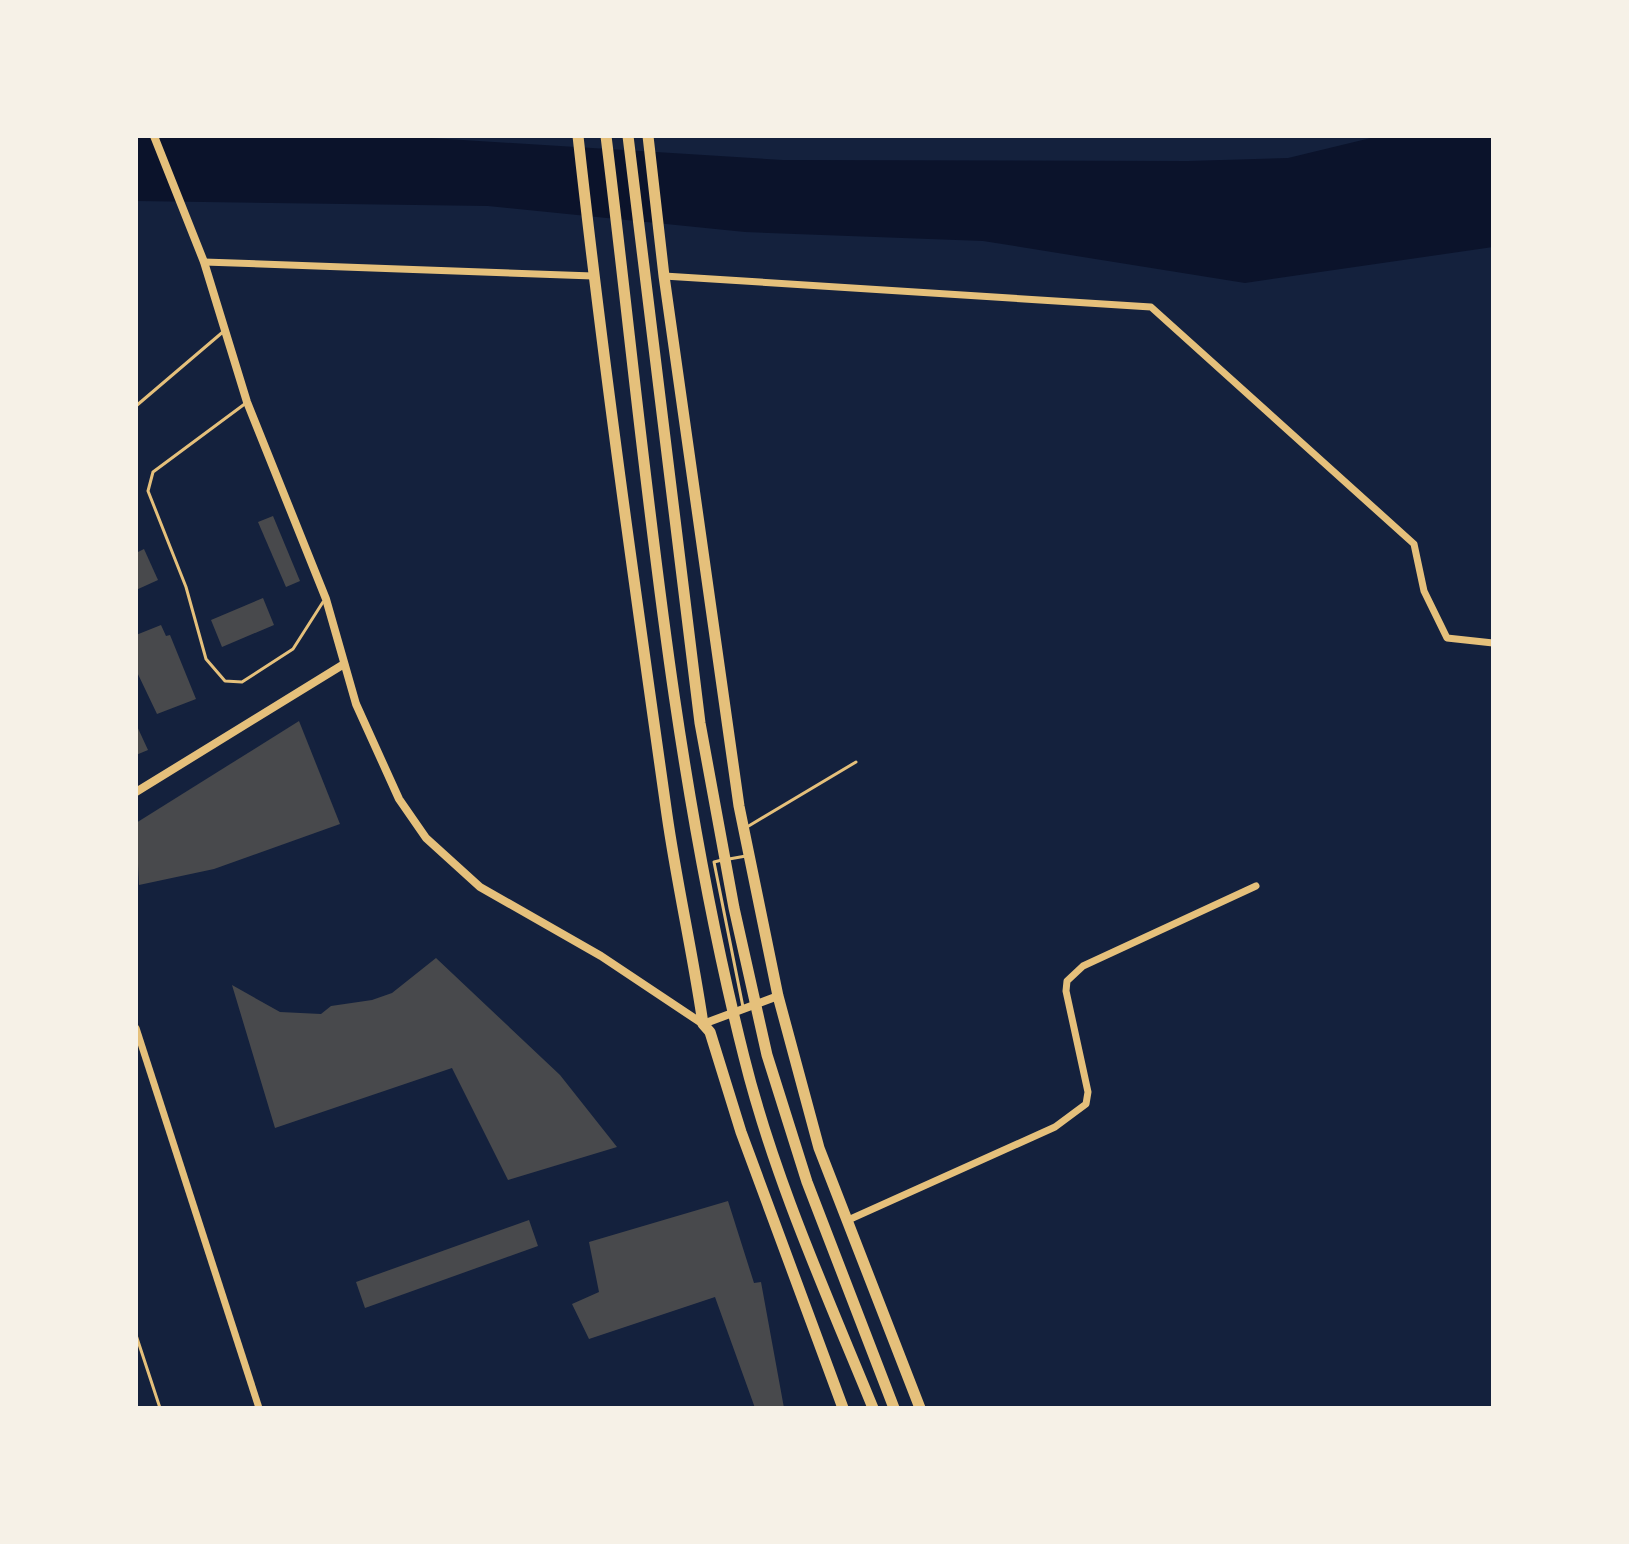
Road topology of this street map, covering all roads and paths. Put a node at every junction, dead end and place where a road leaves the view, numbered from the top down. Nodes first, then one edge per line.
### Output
1 (154, 136) edge
2 (578, 136) edge
3 (606, 136) edge
4 (628, 136) edge
5 (648, 136) edge
6 (204, 262) junction
7 (593, 276) junction
8 (664, 276) junction
9 (224, 331) junction
10 (247, 402) junction
11 (136, 406) edge
12 (326, 599) junction
13 (1493, 643) edge
14 (344, 664) junction
15 (856, 762) dead end
16 (136, 792) edge
17 (744, 829) junction
18 (749, 855) junction
19 (1256, 886) dead end
20 (778, 996) junction
21 (743, 1008) junction
22 (703, 1024) junction
23 (136, 1028) edge
24 (846, 1221) junction
25 (136, 1335) edge
26 (160, 1408) edge
27 (259, 1408) edge
28 (843, 1408) edge
29 (873, 1408) edge
30 (894, 1408) edge
31 (920, 1408) edge

1 - 6 street
2 - 7 main road
3 - 29 main road
4 - 30 main road
5 - 8 main road
6 - 7 street
6 - 9 street
7 - 22 main road
8 - 13 street
8 - 17 main road
9 - 10 street
9 - 11 lane
10 - 12 street
10 - 12 lane
12 - 14 street
14 - 16 street
14 - 22 street
15 - 17 lane
17 - 18 main road
18 - 20 main road
18 - 21 lane
19 - 24 street
20 - 21 street
20 - 24 main road
21 - 22 street
22 - 28 main road
23 - 27 street
24 - 31 main road
25 - 26 lane

